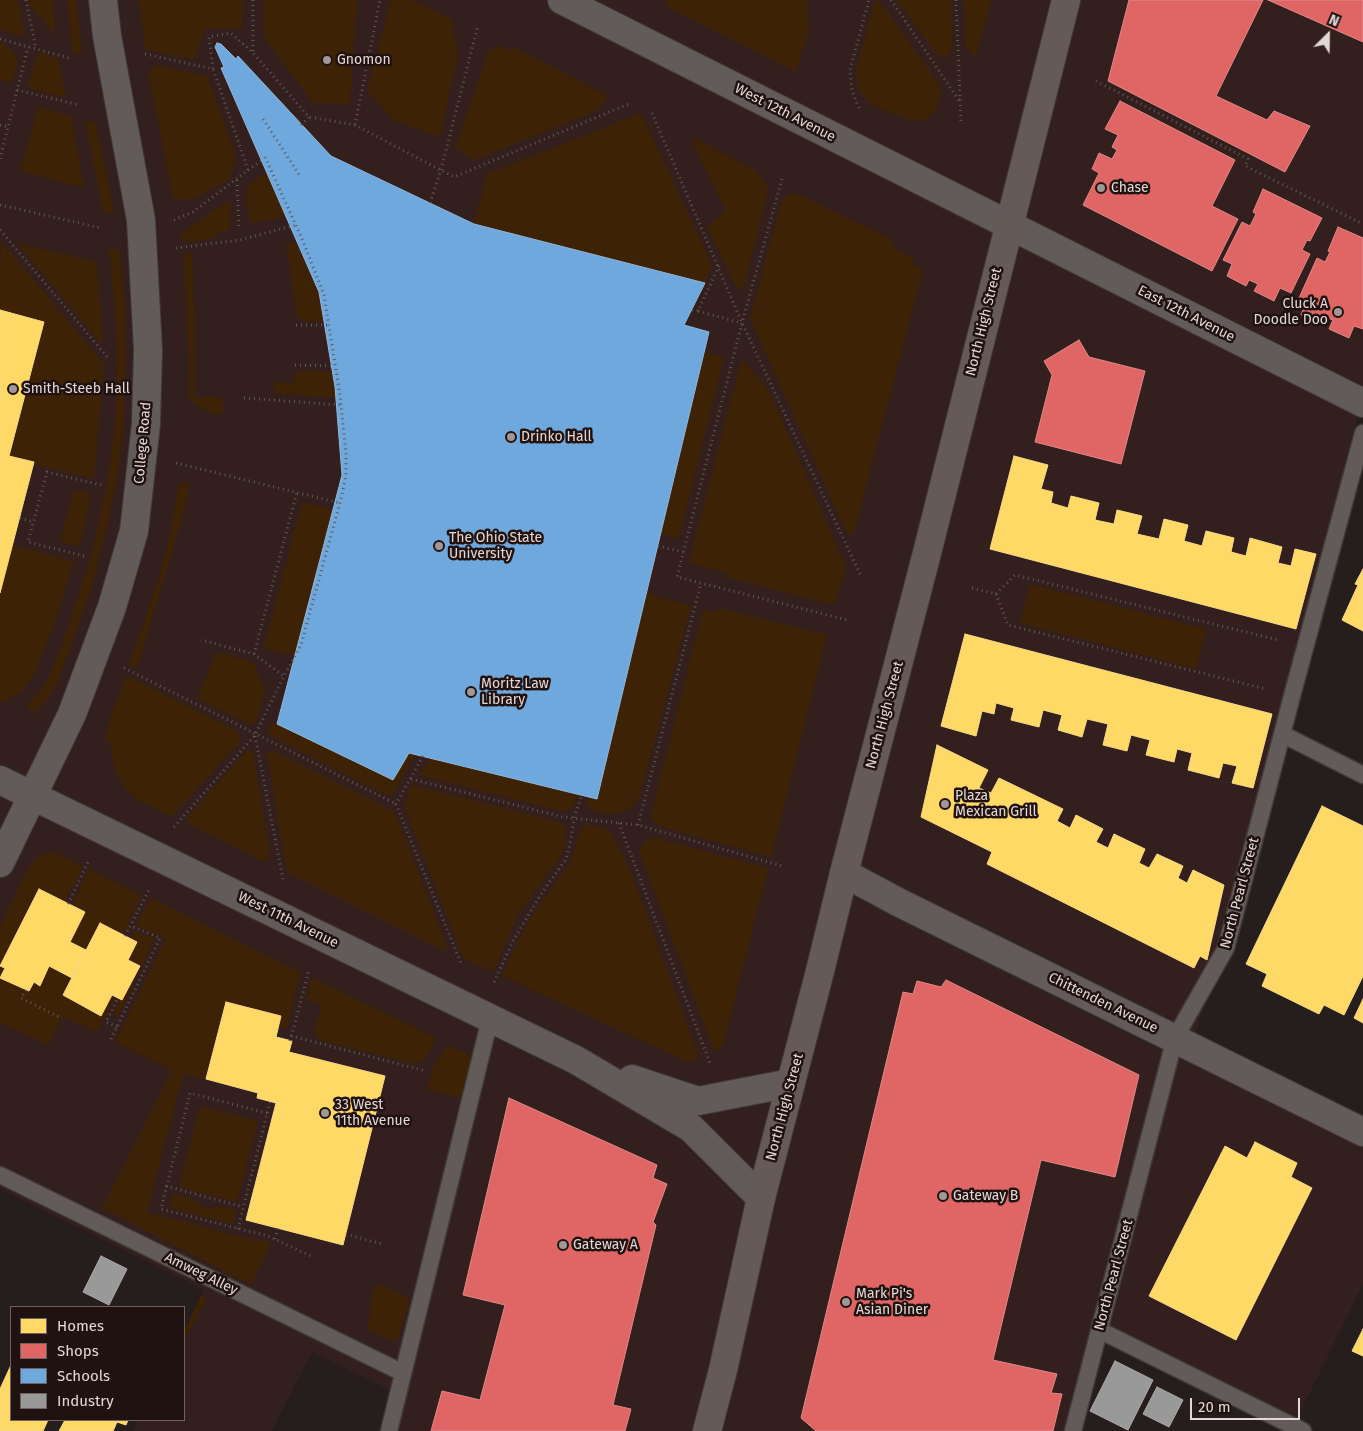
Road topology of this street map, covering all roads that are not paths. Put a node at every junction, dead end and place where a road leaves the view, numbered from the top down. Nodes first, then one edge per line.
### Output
1 (104, 0) edge
2 (562, 0) edge
3 (1066, 0) edge
4 (1009, 226) junction
5 (1363, 403) edge
6 (1363, 433) edge
7 (1282, 734) junction
8 (1363, 775) edge
9 (0, 780) edge
10 (32, 796) junction
11 (0, 863) edge
12 (844, 873) junction
13 (490, 1019) junction
14 (1175, 1038) junction
15 (576, 1060) junction
16 (791, 1083) junction
17 (1363, 1132) edge
18 (0, 1176) edge
19 (761, 1198) junction
20 (1099, 1330) junction
21 (403, 1373) junction
22 (389, 1431) edge
23 (707, 1431) edge
24 (1073, 1431) edge
25 (1303, 1431) edge

1 - 10 street, College Road
2 - 4 street, West 12th Avenue
3 - 4 main road, North High Street
4 - 5 street, East 12th Avenue
4 - 12 main road, North High Street
6 - 7 lane, North Pearl Street
7 - 8 lane
7 - 14 lane, North Pearl Street
9 - 10 street, West 11th Avenue
10 - 11 street, College Road
10 - 13 street, West 11th Avenue
12 - 14 street, Chittenden Avenue
12 - 16 main road, North High Street
13 - 15 street, West 11th Avenue
13 - 21 lane
14 - 17 street, Chittenden Avenue
14 - 20 lane, North Pearl Street
15 - 16 street, West 11th Avenue
15 - 19 street, West 11th Avenue
16 - 19 main road, North High Street
18 - 21 lane, Amweg Alley
19 - 23 main road, North High Street
20 - 24 lane, North Pearl Street
20 - 25 lane
21 - 22 lane

